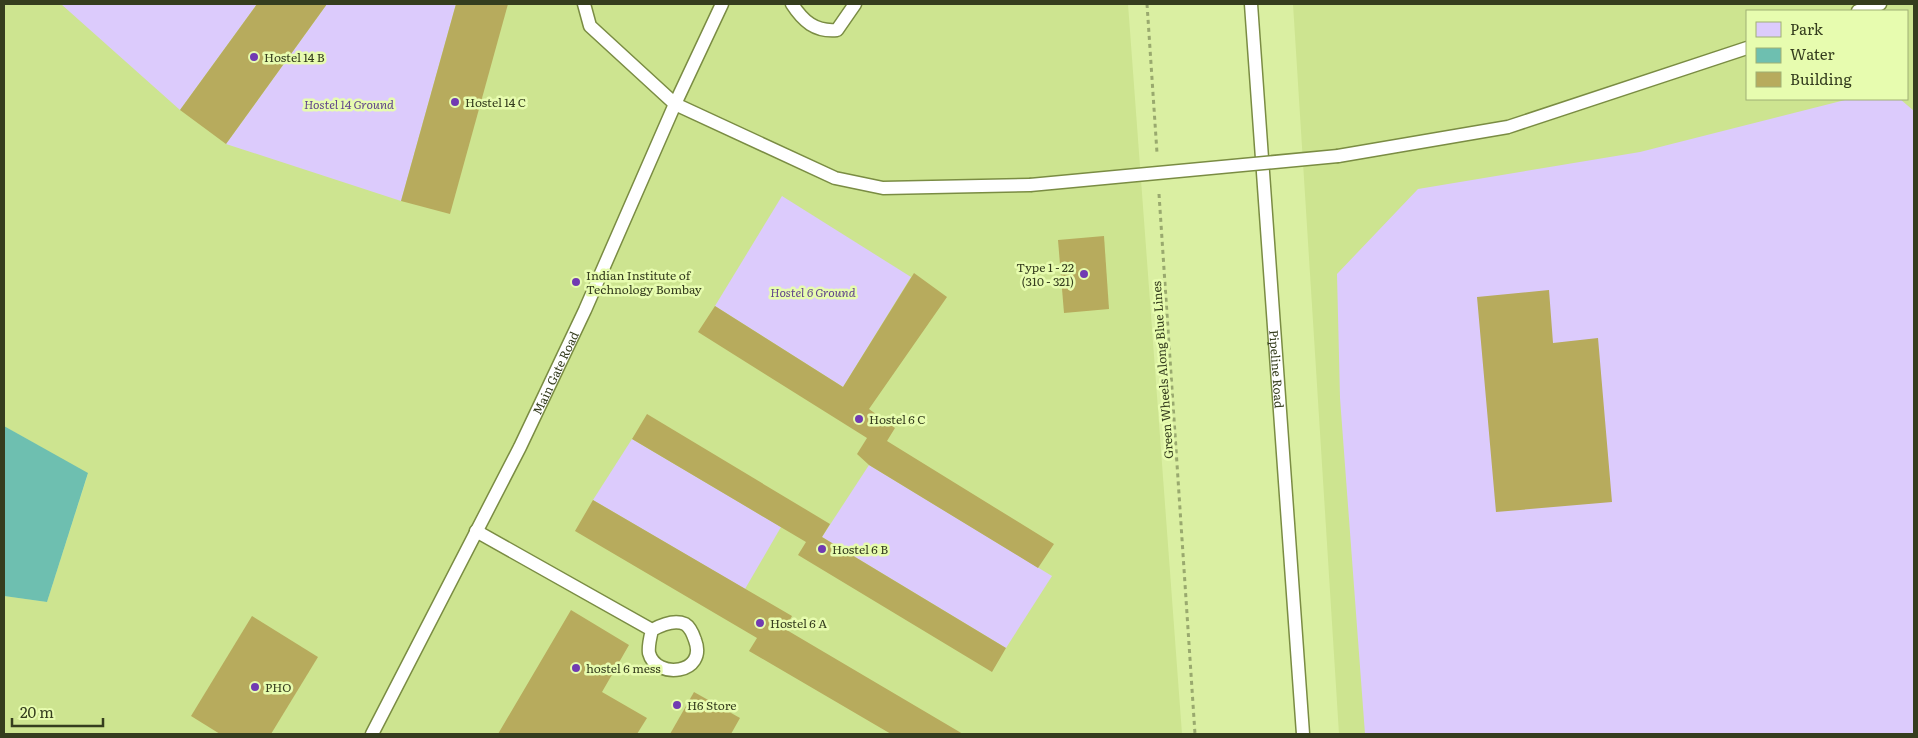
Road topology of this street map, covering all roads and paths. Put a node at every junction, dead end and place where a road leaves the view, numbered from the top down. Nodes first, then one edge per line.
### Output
1 (584, 4) edge
2 (722, 4) edge
3 (792, 4) edge
4 (855, 4) edge
5 (1147, 4) edge
6 (1251, 4) edge
7 (1880, 4) edge
8 (1861, 10) edge
9 (1746, 48) edge
10 (675, 104) junction
11 (1157, 160) dead end
12 (1159, 189) dead end
13 (476, 531) junction
14 (652, 630) dead end
15 (372, 734) edge
16 (1195, 734) edge
17 (1303, 734) edge

1 - 10 lane
2 - 10 lane, Main Gate Road
3 - 4 lane
5 - 11 path
6 - 17 lane, Pipeline Road
7 - 8 lane
9 - 10 lane, bridge
10 - 13 lane, Main Gate Road
12 - 16 path, Green Wheels Along Blue Lines
13 - 14 lane
13 - 15 lane, Main Gate Road

